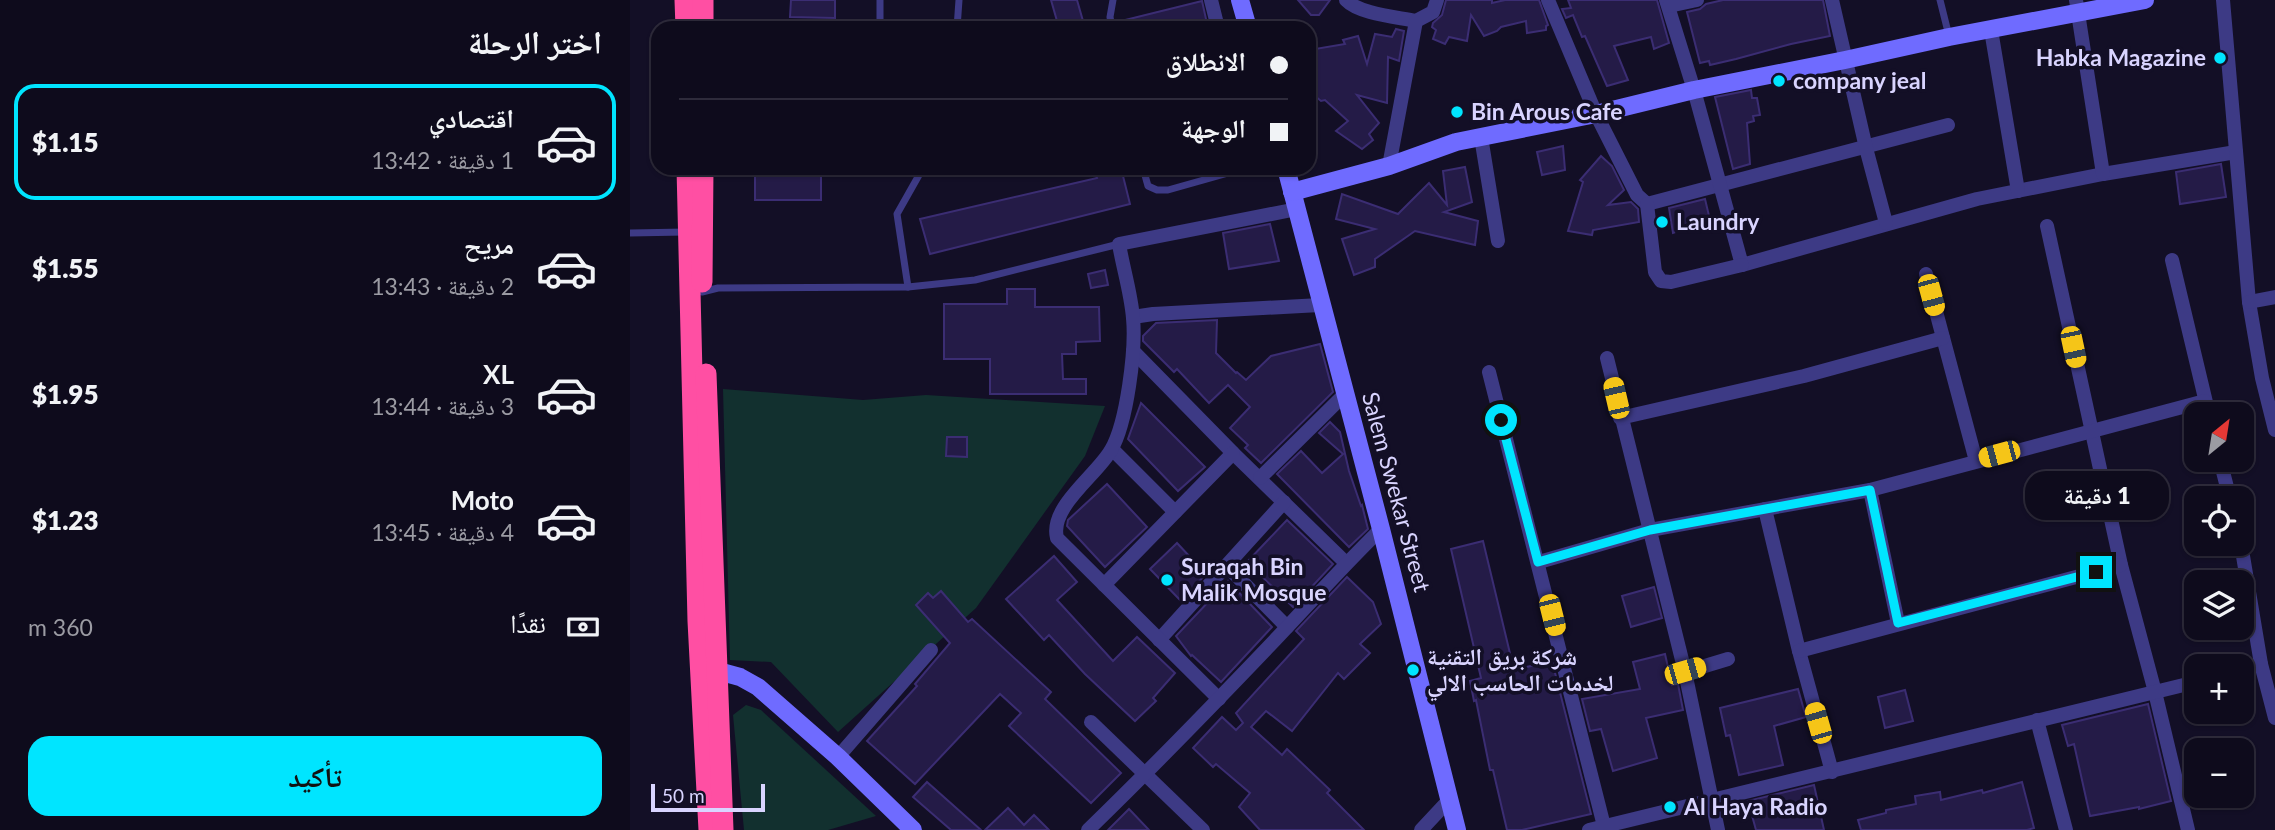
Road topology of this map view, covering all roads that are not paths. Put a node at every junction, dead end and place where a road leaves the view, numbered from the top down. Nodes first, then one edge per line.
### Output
1 (685, 0) edge
2 (704, 0) edge
3 (880, 0) edge
4 (959, 0) edge
5 (1113, 0) edge
6 (1212, 0) edge
7 (1240, 0) edge
8 (1346, 0) edge
9 (1437, 0) edge
10 (1548, 0) edge
11 (1697, 0) edge
12 (1832, 0) edge
13 (1940, 0) edge
14 (2145, 0) edge
15 (2223, 0) edge
16 (1668, 3) edge
17 (2077, 6) edge
18 (686, 21) edge
19 (703, 21) edge
20 (880, 21) edge
21 (957, 21) edge
22 (1111, 21) edge
23 (1217, 21) edge
24 (1246, 21) edge
25 (1416, 21) junction
26 (1991, 30) junction
27 (1949, 37) junction
28 (1845, 60) junction
29 (1694, 90) junction
30 (1596, 114) junction
31 (1948, 125) dead end
32 (1481, 137) junction
33 (1866, 148) junction
34 (2235, 152) junction
35 (1389, 166) junction
36 (2104, 174) junction
37 (688, 175) edge
38 (702, 175) edge
39 (919, 175) edge
40 (1145, 175) edge
41 (1221, 175) edge
42 (1288, 175) edge
43 (1720, 186) junction
44 (2018, 191) junction
45 (1294, 200) junction
46 (1647, 204) junction
47 (1886, 223) junction
48 (2047, 226) dead end
49 (695, 232) junction
50 (630, 233) edge
51 (1498, 241) dead end
52 (1119, 244) junction
53 (2172, 260) dead end
54 (1742, 265) junction
55 (1926, 274) dead end
56 (908, 287) junction
57 (702, 292) junction
58 (2275, 297) edge
59 (2249, 302) junction
60 (1321, 305) junction
61 (1133, 317) junction
62 (1943, 338) junction
63 (1133, 351) junction
64 (1607, 358) dead end
65 (1489, 372) dead end
66 (2269, 377) edge
67 (1345, 394) junction
68 (2206, 402) edge
69 (2184, 412) edge
70 (1620, 418) junction
71 (2091, 430) junction
72 (2275, 430) edge
73 (1112, 449) junction
74 (1234, 453) junction
75 (1976, 461) junction
76 (1260, 478) junction
77 (1870, 490) junction
78 (1284, 502) junction
79 (1765, 509) junction
80 (1175, 512) junction
81 (1381, 529) junction
82 (1650, 530) junction
83 (2243, 556) edge
84 (1346, 562) junction
85 (1538, 562) junction
86 (2121, 565) junction
87 (1227, 566) junction
88 (1104, 585) junction
89 (1898, 623) junction
90 (1287, 627) junction
91 (1159, 640) junction
92 (932, 650) dead end
93 (1799, 651) junction
94 (1728, 659) dead end
95 (2261, 664) junction
96 (2254, 667) edge
97 (710, 669) junction
98 (1685, 671) junction
99 (2184, 685) edge
100 (2155, 692) junction
101 (1219, 699) junction
102 (2275, 718) edge
103 (2037, 720) junction
104 (1091, 722) dead end
105 (838, 757) junction
106 (1832, 772) junction
107 (1145, 775) junction
108 (1449, 800) junction
109 (1711, 800) junction
110 (1604, 828) edge
111 (709, 830) edge
112 (723, 830) edge
113 (913, 830) edge
114 (1088, 830) edge
115 (1203, 830) edge
116 (1420, 830) edge
117 (1457, 830) edge
118 (1589, 830) edge
119 (1718, 830) edge
120 (2066, 830) edge
121 (2188, 830) edge

1 - 18 highway
2 - 19 highway
3 - 20 lane
4 - 21 lane
5 - 22 lane
6 - 23 street
7 - 24 street
8 - 25 street
9 - 25 street
10 - 30 street
11 - 16 street
12 - 28 street
13 - 27 lane
14 - 17 street
15 - 34 street
16 - 29 street
17 - 26 street
17 - 36 street
25 - 35 street
26 - 27 street
26 - 44 street
27 - 28 street
28 - 29 street
28 - 33 street
29 - 30 street
29 - 43 street
30 - 32 street
30 - 46 street
31 - 33 street
32 - 35 street
32 - 51 street
33 - 43 street
33 - 47 street
34 - 36 street
34 - 59 street
35 - 45 street
36 - 44 street
37 - 49 highway
38 - 49 highway
39 - 56 lane
40 - 41 lane
42 - 45 street, Salem Swekar Street
43 - 46 street
43 - 54 street
44 - 47 street
45 - 52 street
45 - 60 street, Salem Swekar Street
46 - 54 street
47 - 54 street
48 - 71 street
49 - 50 lane
49 - 57 highway
49 - 97 highway
52 - 56 lane
52 - 61 street
53 - 68 street
55 - 62 street
56 - 57 lane
57 - 97 highway
58 - 59 street
59 - 66 street
60 - 61 street
60 - 67 street, Salem Swekar Street
61 - 63 street
62 - 70 street
62 - 75 street
63 - 73 street
63 - 74 street
64 - 70 street
65 - 85 street
66 - 72 street
67 - 76 street
67 - 81 street, Salem Swekar Street
69 - 71 street
70 - 82 street
71 - 75 street
71 - 86 street
73 - 80 street
73 - 88 street
74 - 76 street
74 - 80 street
75 - 77 street
76 - 78 street
77 - 79 street
77 - 89 street
78 - 84 street
78 - 87 street
79 - 82 street
79 - 93 street
80 - 88 street
81 - 84 street
81 - 108 street, Salem Swekar Street
82 - 85 street
82 - 98 street
83 - 95 street
84 - 90 street
85 - 110 street
86 - 89 street
86 - 100 street
87 - 90 street
87 - 91 street
88 - 91 street
89 - 93 street
90 - 101 street
91 - 101 street
92 - 105 street
93 - 106 street
94 - 98 street
95 - 96 street
95 - 102 street
97 - 105 street
97 - 111 highway
97 - 112 highway
98 - 109 street
99 - 100 street
100 - 103 street
100 - 121 street
101 - 107 street
103 - 106 street
103 - 120 street
104 - 107 street
105 - 113 street
106 - 109 street
107 - 114 street
107 - 115 street
108 - 116 street
108 - 117 street, Salem Swekar Street
109 - 110 street
109 - 119 street
110 - 118 street

